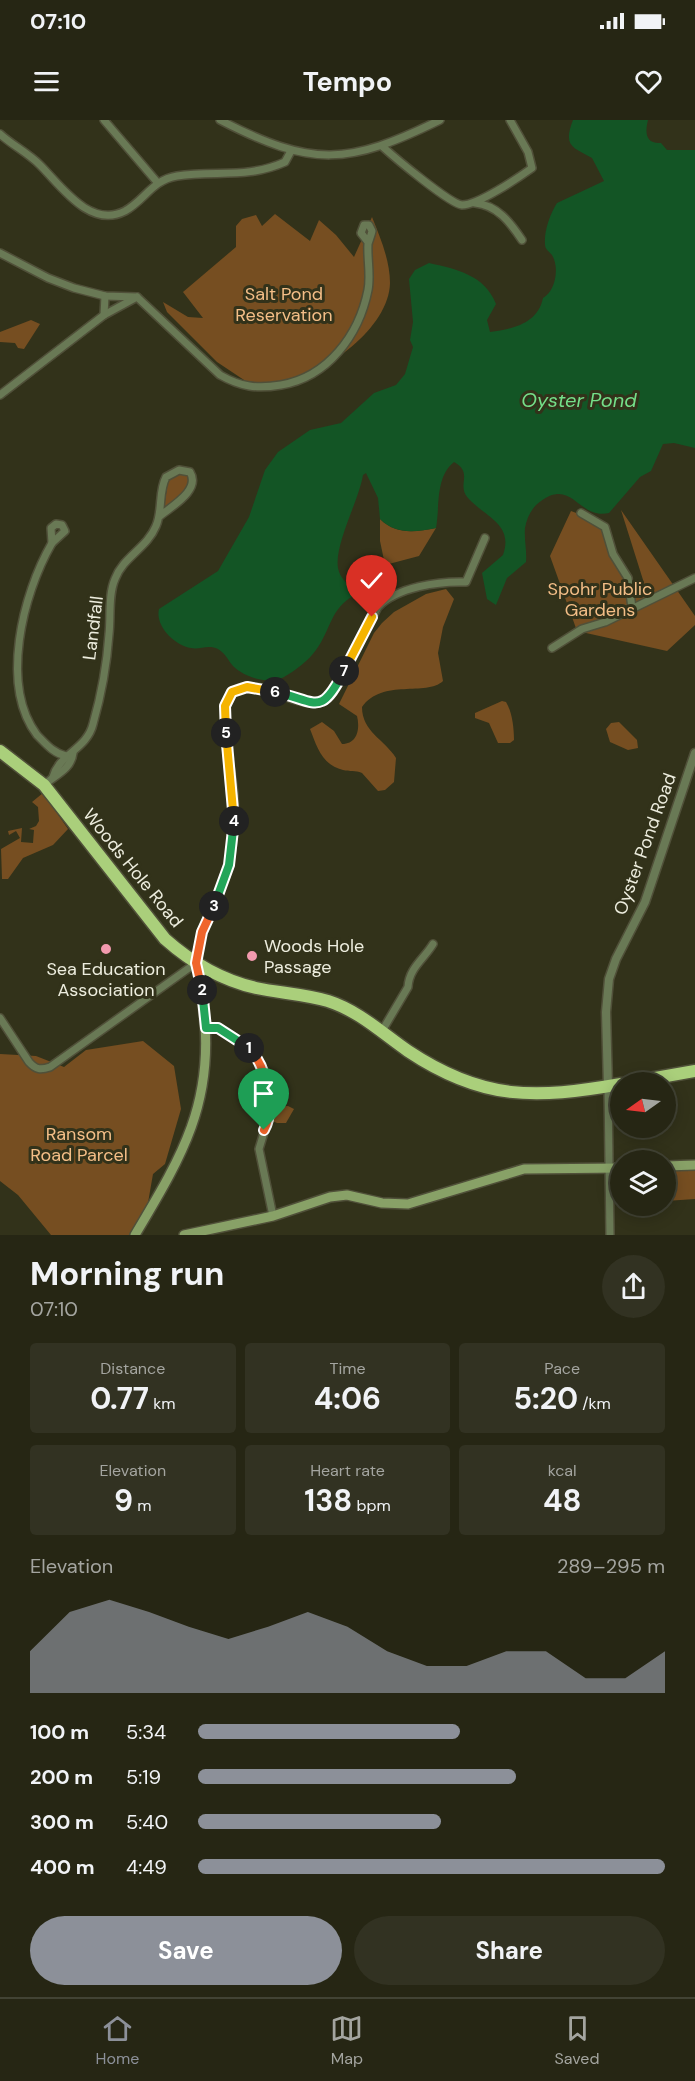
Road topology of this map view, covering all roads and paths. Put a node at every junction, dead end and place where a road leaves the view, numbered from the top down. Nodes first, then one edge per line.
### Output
1 (104, 120) edge
2 (220, 120) edge
3 (440, 120) edge
4 (510, 120) edge
5 (0, 134) edge
6 (383, 147) junction
7 (291, 151) junction
8 (157, 182) junction
9 (474, 202) junction
10 (522, 240) dead end
11 (368, 242) dead end
12 (0, 252) edge
13 (105, 296) junction
14 (137, 297) junction
15 (104, 315) junction
16 (0, 395) edge
17 (581, 513) dead end
18 (160, 516) junction
19 (485, 538) dead end
20 (52, 543) dead end
21 (695, 578) edge
22 (632, 608) junction
23 (552, 648) dead end
24 (0, 752) edge
25 (73, 753) junction
26 (695, 753) edge
27 (66, 756) junction
28 (49, 781) junction
29 (433, 944) dead end
30 (196, 963) junction
31 (0, 1018) edge
32 (206, 1028) junction
33 (382, 1031) junction
34 (695, 1071) edge
35 (676, 1074) edge
36 (608, 1086) junction
37 (695, 1165) edge
38 (676, 1166) edge
39 (609, 1169) junction
40 (273, 1216) junction
41 (135, 1235) edge
42 (184, 1235) edge
43 (610, 1235) edge

1 - 8 street
2 - 7 street
3 - 6 street
4 - 9 street
5 - 8 street
6 - 7 street
6 - 9 street
7 - 8 street
9 - 10 street
11 - 14 street
12 - 13 street
13 - 14 street
13 - 15 street
14 - 15 street
15 - 16 street
17 - 22 street
18 - 18 street, Landfall
18 - 25 street, Landfall
19 - 30 street
20 - 27 street
21 - 22 street
22 - 23 street
24 - 28 highway, Woods Hole Road
25 - 27 street
25 - 28 street, Landfall
26 - 36 street, Oyster Pond Road
27 - 28 street
28 - 30 highway, Woods Hole Road
29 - 33 street
30 - 31 street
30 - 32 main road
30 - 33 highway, Woods Hole Road
32 - 40 street
32 - 41 main road
33 - 36 highway, Woods Hole Road
34 - 35 highway
36 - 39 street
37 - 38 main road
39 - 40 main road
39 - 43 street
40 - 42 main road

